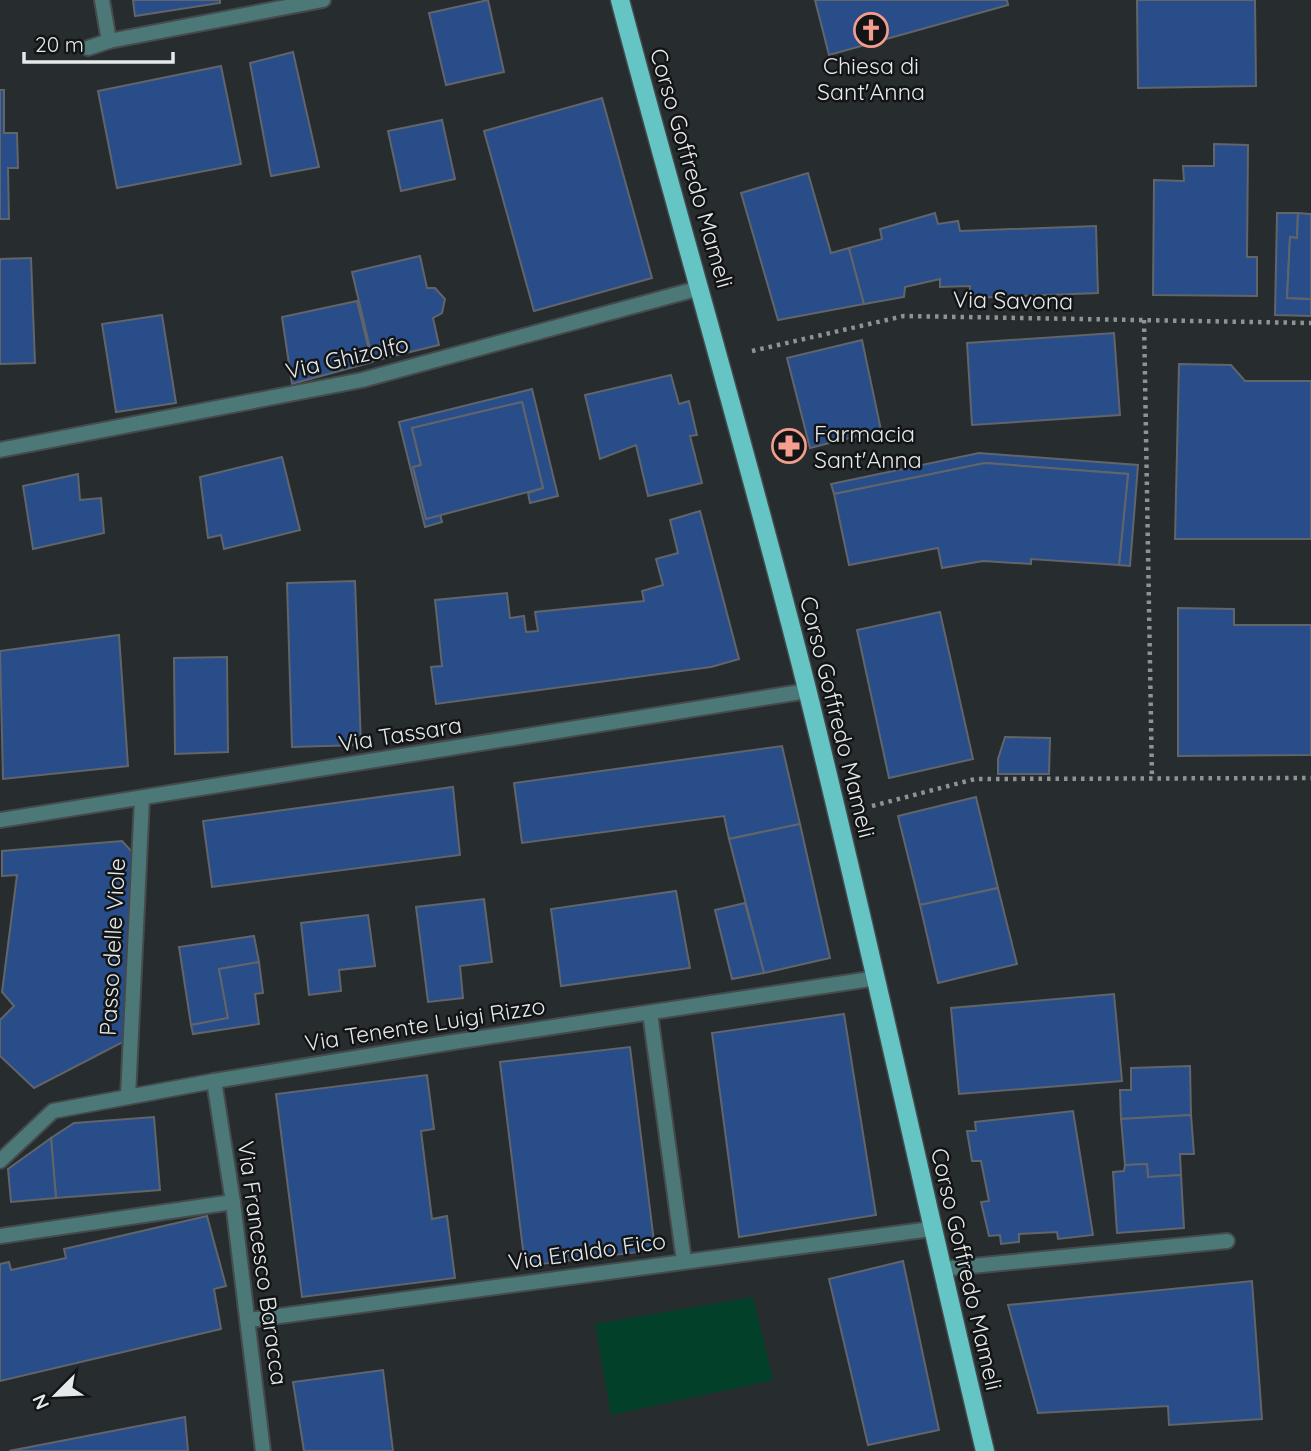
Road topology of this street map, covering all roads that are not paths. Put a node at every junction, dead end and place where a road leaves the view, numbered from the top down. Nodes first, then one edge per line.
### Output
1 (102, 0) edge
2 (323, 0) edge
3 (620, 0) edge
4 (110, 41) junction
5 (88, 48) dead end
6 (700, 288) junction
7 (0, 450) edge
8 (807, 691) junction
9 (142, 799) junction
10 (0, 820) edge
11 (877, 978) junction
12 (650, 1013) junction
13 (214, 1081) junction
14 (128, 1097) junction
15 (0, 1161) edge
16 (233, 1202) junction
17 (932, 1229) junction
18 (0, 1236) edge
19 (1227, 1241) dead end
20 (684, 1261) junction
21 (941, 1269) junction
22 (249, 1320) junction
23 (263, 1451) edge
24 (985, 1451) edge

1 - 4 street
2 - 4 street
3 - 6 main road, Corso Goffredo Mameli
4 - 5 street
6 - 7 street, Via Ghizolfo
6 - 8 main road, Corso Goffredo Mameli
8 - 9 street, Via Tassara
8 - 11 main road, Corso Goffredo Mameli
9 - 10 street, Via Tassara
9 - 14 street, Passo delle Viole
11 - 12 street, Via Tenente Luigi Rizzo
11 - 17 main road, Corso Goffredo Mameli
12 - 13 street, Via Tenente Luigi Rizzo
12 - 20 street
13 - 14 street, Via Tenente Luigi Rizzo
13 - 16 street, Via Francesco Baracca
14 - 15 street, Via Tenente Luigi Rizzo
16 - 18 street
16 - 22 street, Via Francesco Baracca
17 - 20 street, Via Eraldo Fico
17 - 21 main road, Corso Goffredo Mameli
19 - 21 street
20 - 22 street, Via Eraldo Fico
21 - 24 main road, Corso Goffredo Mameli
22 - 23 street, Via Francesco Baracca

